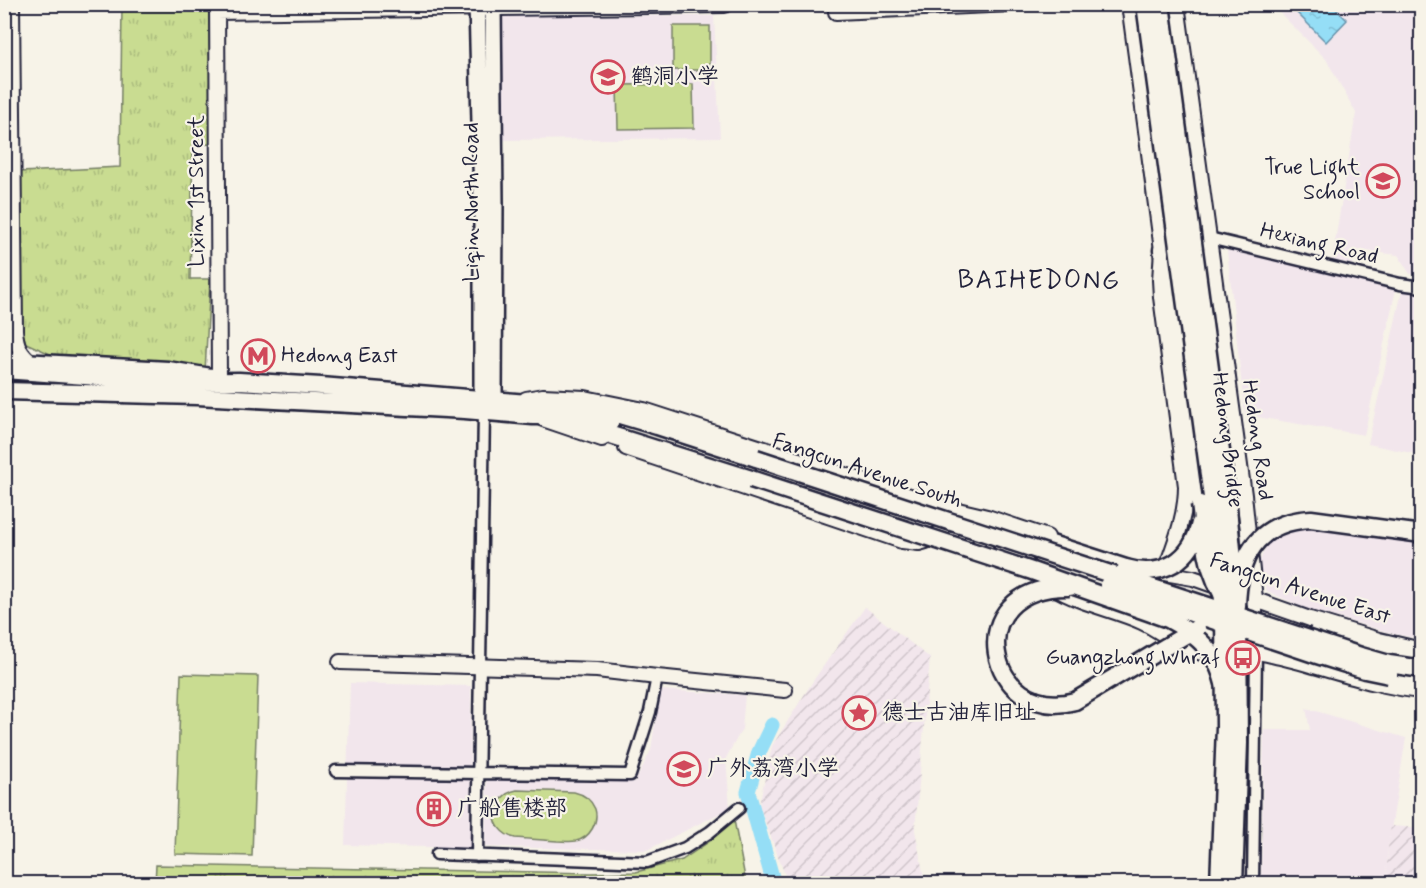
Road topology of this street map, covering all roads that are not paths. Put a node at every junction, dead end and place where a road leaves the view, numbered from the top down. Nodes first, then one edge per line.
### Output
1 (1012, 4) edge
2 (1129, 4) edge
3 (1145, 4) edge
4 (1161, 4) edge
5 (1177, 4) edge
6 (725, 5) edge
7 (485, 6) edge
8 (217, 8) edge
9 (9, 11) edge
10 (836, 12) dead end
11 (4, 207) edge
12 (1205, 211) junction
13 (1158, 221) junction
14 (1209, 238) junction
15 (1162, 250) junction
16 (1422, 287) edge
17 (4, 337) edge
18 (4, 361) edge
19 (32, 363) junction
20 (4, 370) edge
21 (219, 378) junction
22 (239, 381) junction
23 (4, 391) edge
24 (493, 403) junction
25 (533, 416) junction
26 (754, 469) junction
27 (1200, 504) junction
28 (934, 510) junction
29 (941, 532) junction
30 (1422, 534) edge
31 (1164, 572) junction
32 (1081, 587) junction
33 (1255, 599) junction
34 (1205, 605) junction
35 (1238, 607) junction
36 (1143, 622) junction
37 (1255, 622) junction
38 (1282, 643) junction
39 (1422, 650) edge
40 (1256, 652) junction
41 (1422, 659) edge
42 (340, 662) dead end
43 (480, 666) junction
44 (1422, 669) edge
45 (657, 677) junction
46 (1422, 680) edge
47 (1225, 687) junction
48 (785, 690) dead end
49 (1422, 691) edge
50 (336, 771) dead end
51 (479, 773) junction
52 (739, 808) dead end
53 (437, 854) dead end
54 (477, 856) junction
55 (1219, 884) edge
56 (1234, 884) edge
57 (1253, 884) edge

1 - 10 street
2 - 13 street
3 - 47 main road, Hedong Bridge, bridge
4 - 35 main road, Hedong Bridge, bridge
5 - 12 street, Hedong Road
6 - 7 street
7 - 8 street
7 - 24 main road, Liqin North Road
8 - 21 street, Lixin 1st Street
9 - 19 street
11 - 17 street
12 - 13 street
12 - 14 street, Hedong Road
13 - 15 street
14 - 16 street, Hexiang Road
14 - 33 street, Hedong Road
15 - 27 main road
15 - 31 street
18 - 19 main road, Fangcun Avenue South
19 - 21 main road, Fangcun Avenue South
20 - 22 main road
21 - 22 main road, Fangcun Avenue South
22 - 24 main road, Fangcun Avenue South
23 - 24 main road, Fangcun Avenue South
24 - 25 main road, Fangcun Avenue South
24 - 26 main road, Fangcun Avenue South
24 - 28 street, Fangcun Avenue South
24 - 43 street
25 - 26 main road, Fangcun Avenue South
25 - 29 street, Fangcun Avenue South
26 - 28 main road, Fangcun Avenue South, bridge
26 - 32 main road, bridge
26 - 38 main road, Fangcun Avenue South, bridge
27 - 28 main road, bridge
27 - 38 main road, bridge
28 - 29 street
28 - 31 street, Fangcun Avenue South
28 - 34 main road, Fangcun Avenue South, bridge
29 - 36 street, Fangcun Avenue South
30 - 35 main road, bridge
31 - 33 street, Fangcun Avenue East
31 - 36 street
32 - 37 main road, bridge
32 - 47 main road, bridge
33 - 39 street, Fangcun Avenue East
33 - 40 street, Hedong Road
34 - 37 main road, bridge
34 - 41 main road, bridge
35 - 56 main road, Hedong Bridge, bridge
36 - 40 street
37 - 44 main road, Fangcun Avenue East, bridge
38 - 46 main road, bridge
40 - 49 street
40 - 57 street, Hedong Road
42 - 43 street
43 - 45 street
43 - 51 street
45 - 48 street
45 - 51 street
47 - 55 main road, Hedong Bridge, bridge
50 - 51 street
51 - 54 street
52 - 54 street
53 - 54 street

